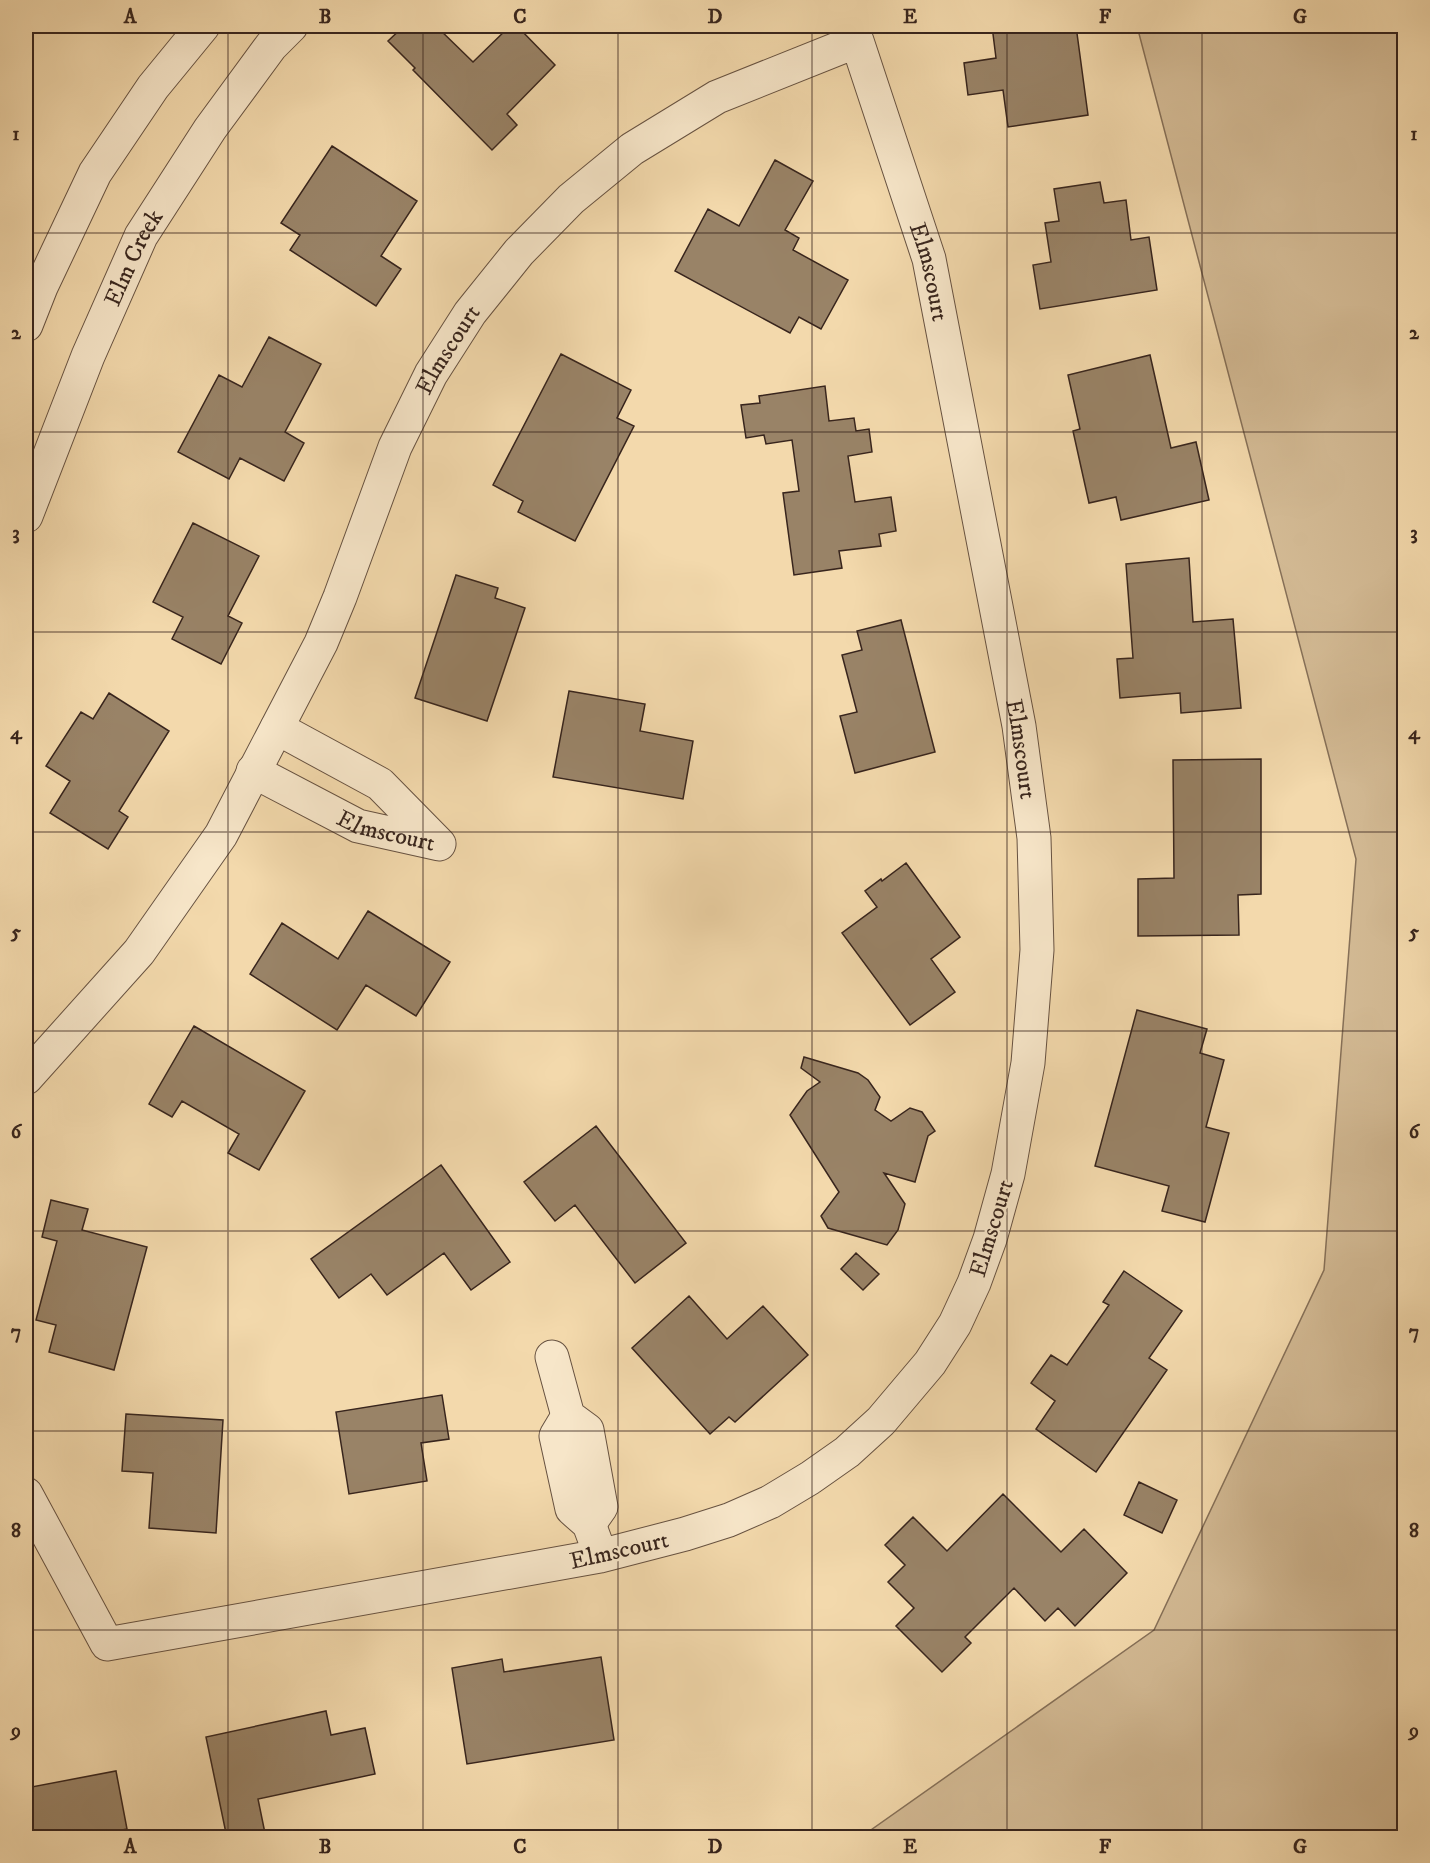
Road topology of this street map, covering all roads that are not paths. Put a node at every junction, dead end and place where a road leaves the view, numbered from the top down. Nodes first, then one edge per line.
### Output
1 (202, 26) edge
2 (291, 26) edge
3 (854, 31) edge
4 (26, 325) edge
5 (26, 516) edge
6 (277, 728) junction
7 (253, 771) junction
8 (26, 1078) edge
9 (552, 1357) dead end
10 (26, 1494) edge
11 (600, 1556) junction

1 - 4 street
2 - 5 street, Elm Creek
3 - 6 street, Elmscourt
3 - 11 street, Elmscourt
6 - 7 street, Elmscourt
6 - 7 street, Elmscourt
7 - 8 street, Elmscourt
9 - 11 street
10 - 11 street, Elmscourt

